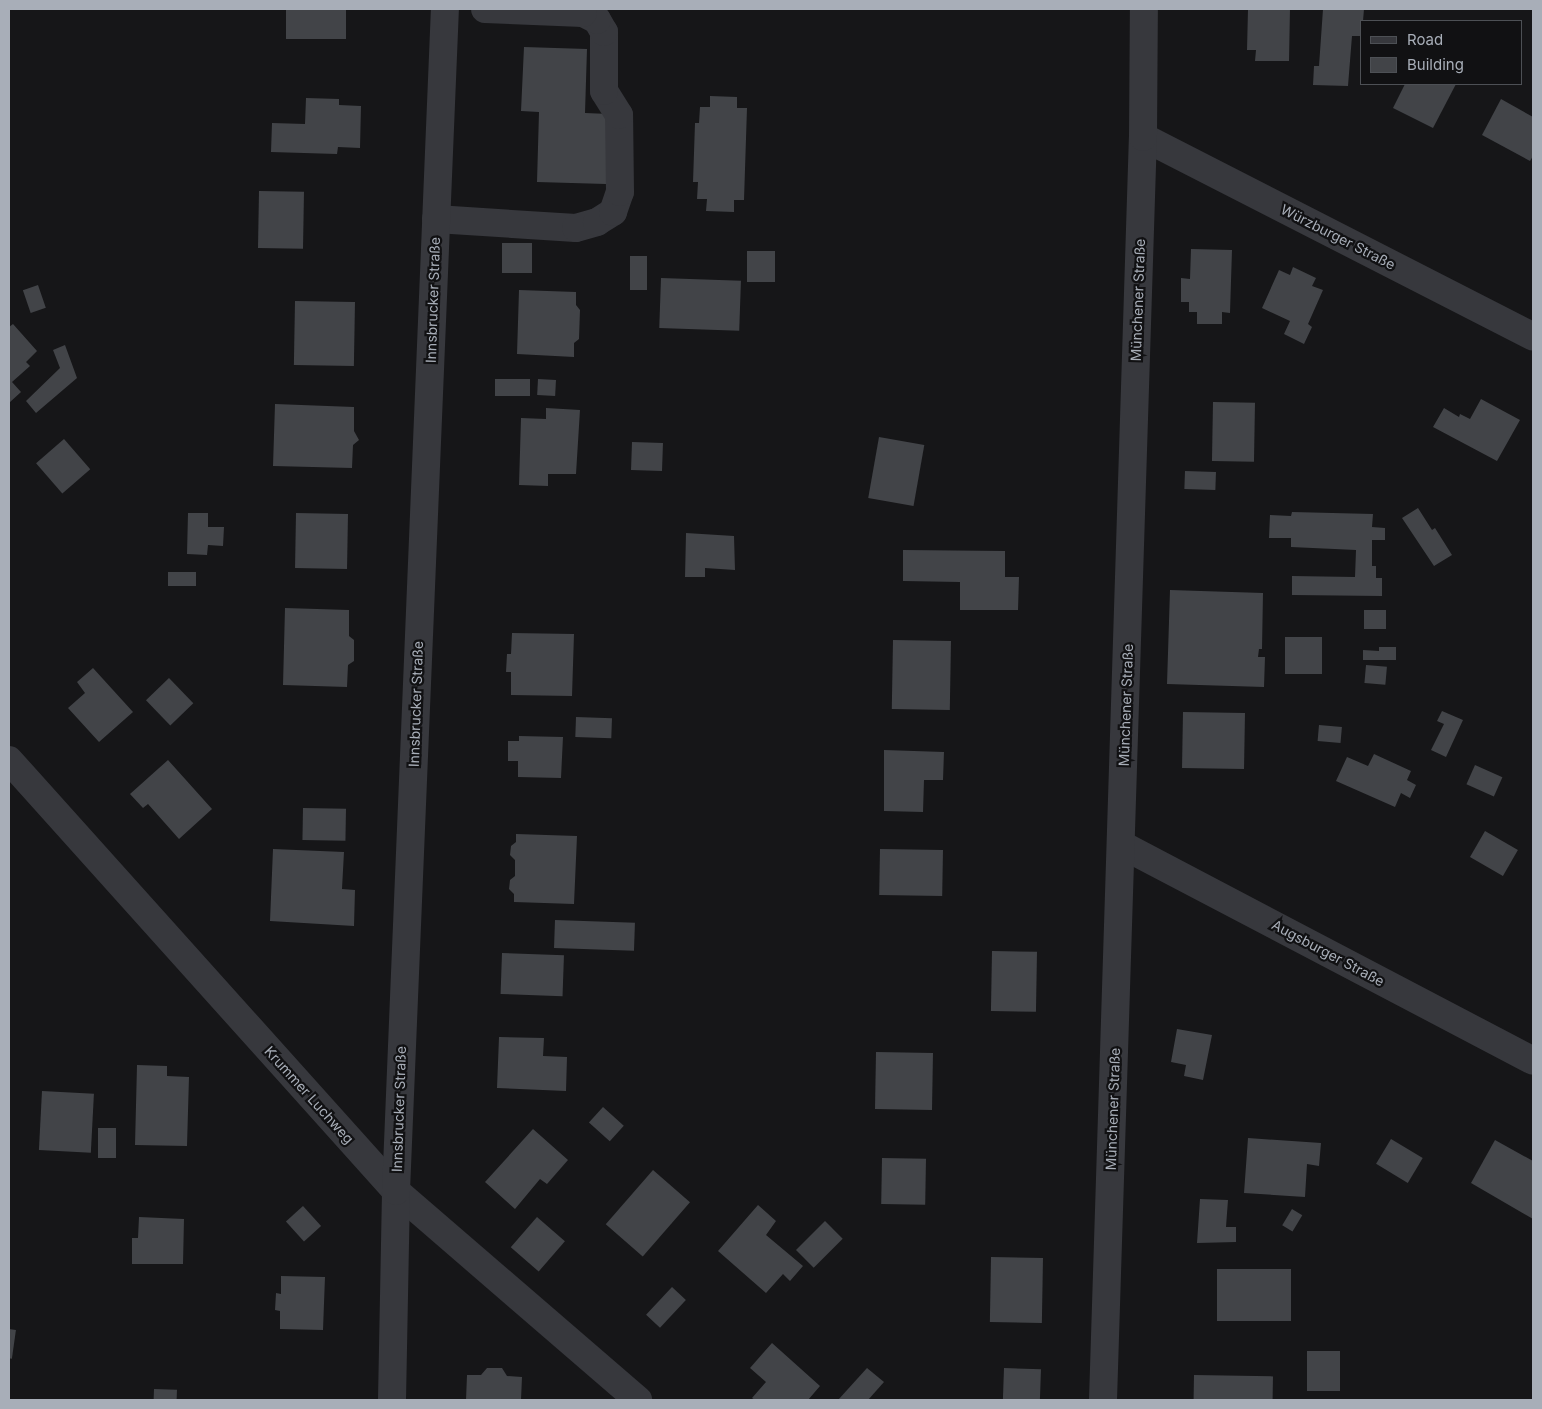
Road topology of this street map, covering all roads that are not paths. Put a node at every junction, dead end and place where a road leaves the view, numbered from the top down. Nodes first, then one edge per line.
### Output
1 (444, 9) edge
2 (485, 9) edge
3 (1144, 9) edge
4 (1143, 136) junction
5 (436, 220) junction
6 (1533, 337) edge
7 (9, 760) edge
8 (1122, 845) junction
9 (1533, 1061) edge
10 (396, 1191) junction
11 (392, 1400) edge
12 (638, 1400) edge
13 (1104, 1400) edge

1 - 5 street, Innsbrucker Straße
2 - 5 street
3 - 4 street, Münchener Straße
4 - 6 street, Würzburger Straße
4 - 8 street, Münchener Straße
5 - 10 street, Innsbrucker Straße
7 - 10 street, Krummer Luchweg
8 - 9 street, Augsburger Straße
8 - 13 street, Münchener Straße
10 - 11 street, Innsbrucker Straße
10 - 12 street, Krummer Luchweg

